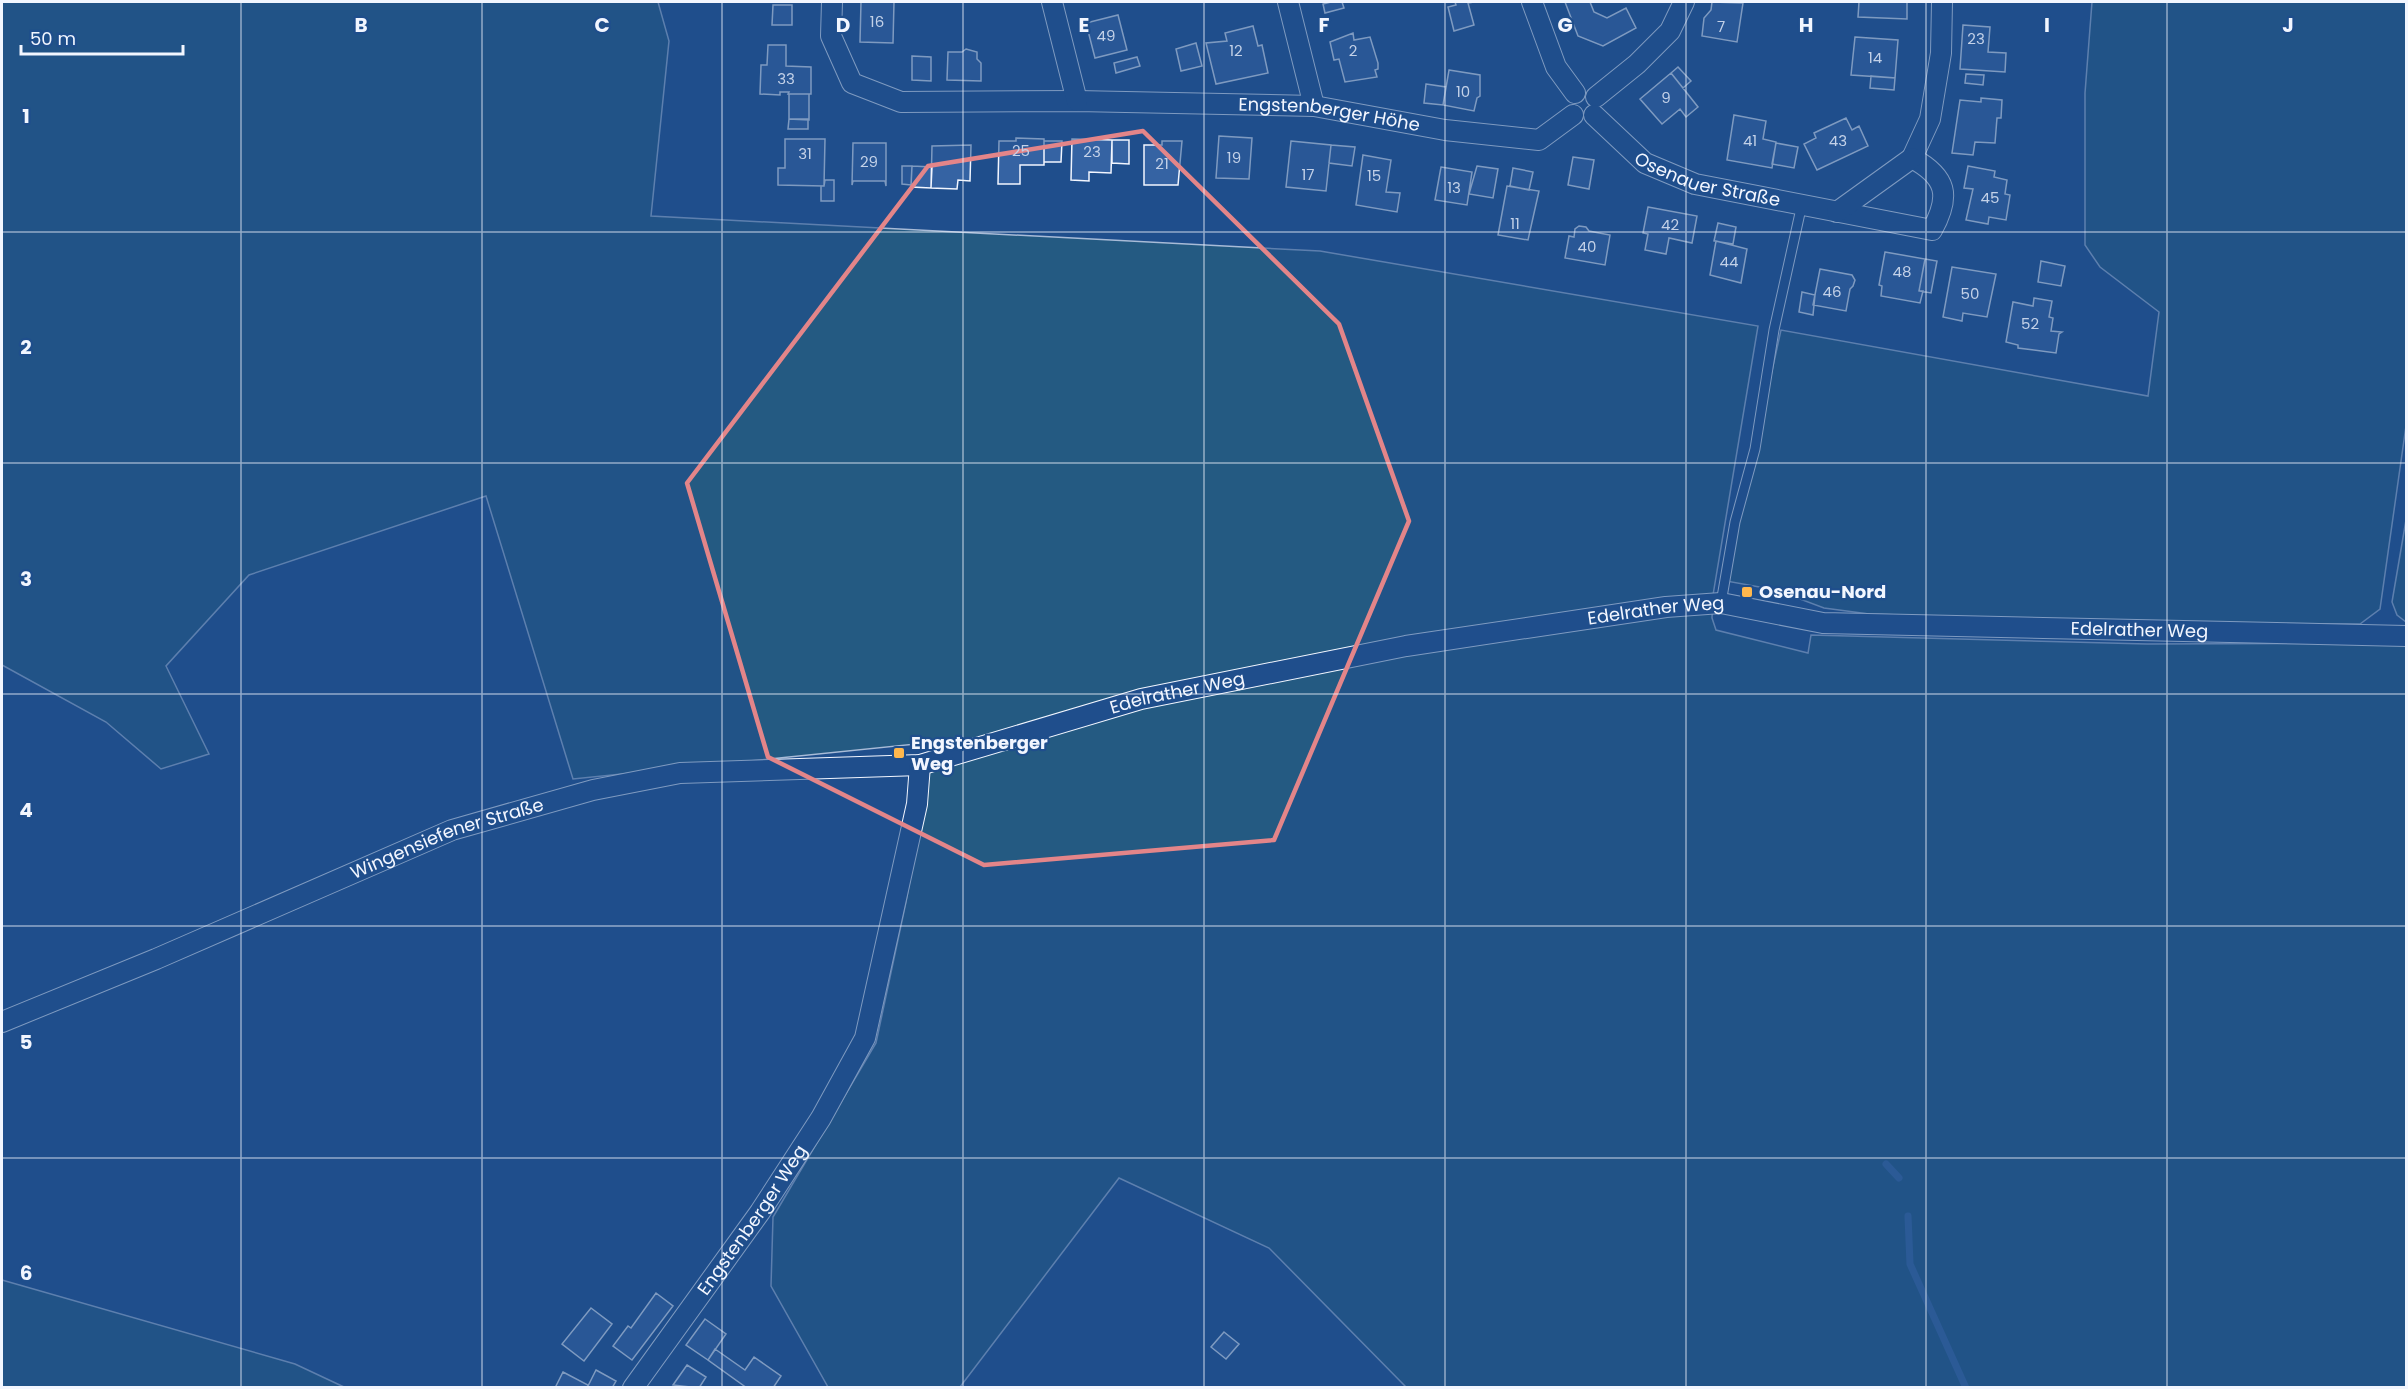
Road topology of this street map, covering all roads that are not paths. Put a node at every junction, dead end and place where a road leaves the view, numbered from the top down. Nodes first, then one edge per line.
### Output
1 (832, 2) edge
2 (1052, 2) edge
3 (1288, 2) edge
4 (1532, 2) edge
5 (1684, 2) edge
6 (1942, 2) edge
7 (1575, 93) junction
8 (1077, 101) junction
9 (1314, 106) junction
10 (1595, 106) junction
11 (1573, 115) junction
12 (1912, 159) junction
13 (1802, 204) junction
14 (1837, 212) junction
15 (1721, 603) junction
16 (2406, 636) edge
17 (920, 765) junction
18 (2, 1022) edge
19 (633, 1388) edge

1 - 8 street, Engstenberger Höhe
2 - 8 street
3 - 9 street
4 - 7 street
5 - 10 street
6 - 12 street
7 - 10 street
7 - 11 street
8 - 9 street, Engstenberger Höhe
9 - 11 street, Engstenberger Höhe
10 - 11 street
10 - 13 street, Osenauer Straße
12 - 14 street
12 - 14 street, Osenauer Straße
13 - 14 street, Osenauer Straße
13 - 15 lane
15 - 16 street, Edelrather Weg
15 - 17 street, Edelrather Weg
17 - 18 street, Wingensiefener Straße
17 - 19 street, Engstenberger Weg

